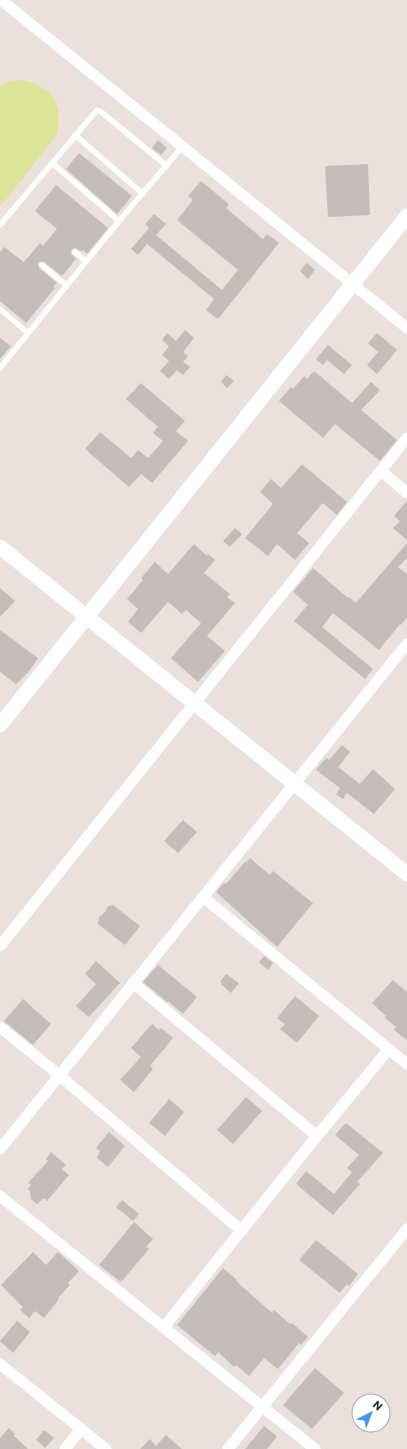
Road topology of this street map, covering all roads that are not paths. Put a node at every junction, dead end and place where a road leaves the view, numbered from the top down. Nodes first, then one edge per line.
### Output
1 (1, 0) edge
2 (16, 0) edge
3 (16, 13) junction
4 (75, 135) junction
5 (182, 147) junction
6 (52, 163) junction
7 (167, 166) junction
8 (143, 194) junction
9 (407, 216) edge
10 (119, 221) junction
11 (0, 225) edge
12 (75, 252) dead end
13 (86, 262) junction
14 (42, 265) dead end
15 (353, 284) junction
16 (67, 286) junction
17 (0, 309) edge
18 (407, 328) edge
19 (28, 333) junction
20 (0, 368) edge
21 (407, 438) edge
22 (381, 471) junction
23 (407, 493) edge
24 (0, 547) edge
25 (87, 617) junction
26 (407, 644) edge
27 (194, 703) junction
28 (0, 726) edge
29 (294, 784) junction
30 (407, 874) edge
31 (203, 897) junction
32 (0, 946) edge
33 (133, 983) junction
34 (0, 1027) edge
35 (389, 1049) junction
36 (407, 1064) edge
37 (59, 1076) junction
38 (317, 1136) junction
39 (0, 1149) edge
40 (0, 1196) edge
41 (407, 1229) edge
42 (242, 1231) junction
43 (164, 1327) junction
44 (0, 1364) edge
45 (263, 1407) junction
46 (82, 1429) junction
47 (65, 1449) edge
48 (106, 1449) edge
49 (228, 1449) edge
50 (316, 1449) edge

1 - 3 street
2 - 3 street
3 - 5 street
4 - 6 lane
4 - 7 lane
4 - 8 lane
5 - 7 lane
5 - 15 street
6 - 10 lane
6 - 11 lane
7 - 8 lane
8 - 10 lane
9 - 15 street
10 - 13 lane
12 - 13 lane
13 - 16 lane
14 - 16 lane
15 - 18 street
15 - 25 street
16 - 19 lane
17 - 19 lane
19 - 20 lane
21 - 22 street
22 - 23 street
22 - 27 street
24 - 25 street
25 - 27 street
25 - 28 street
26 - 29 street
27 - 29 street
27 - 32 street
29 - 30 street
29 - 31 street
31 - 33 street
31 - 35 street
33 - 37 street
33 - 38 street
34 - 37 street
35 - 36 street
35 - 38 street
37 - 39 street
37 - 42 street
38 - 42 street
40 - 43 street
41 - 45 street
42 - 43 street
43 - 45 street
44 - 46 street
45 - 49 street
45 - 50 street
46 - 47 street
46 - 48 street

